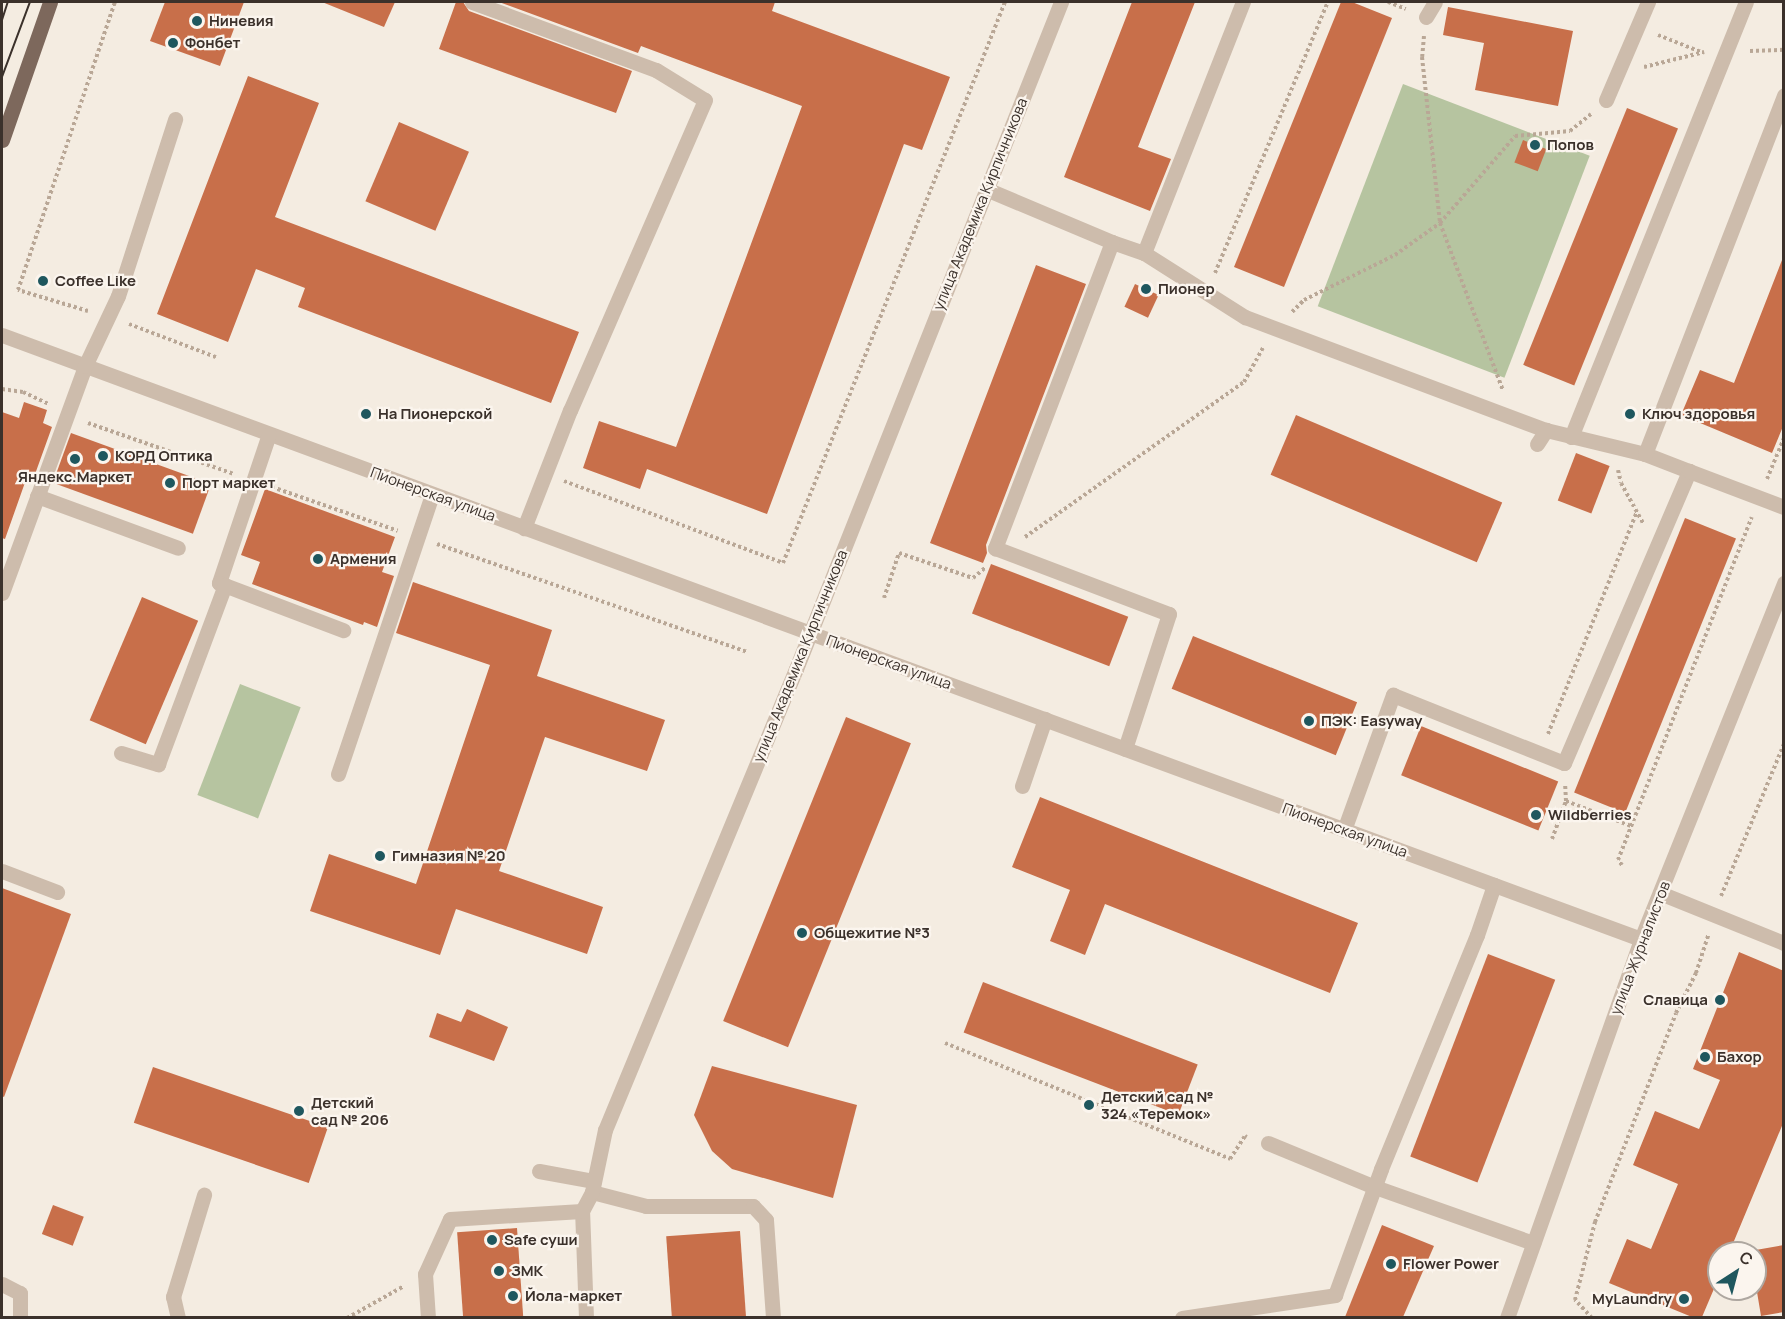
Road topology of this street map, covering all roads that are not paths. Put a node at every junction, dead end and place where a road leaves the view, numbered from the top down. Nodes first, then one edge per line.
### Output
1 (50, 2) edge
2 (472, 2) edge
3 (1061, 2) edge
4 (1243, 2) edge
5 (1436, 2) edge
6 (1647, 2) edge
7 (1746, 2) edge
8 (1426, 17) road end
9 (1784, 95) edge
10 (1606, 100) road end
11 (175, 119) dead end
12 (2, 140) edge
13 (986, 189) junction
14 (1112, 242) junction
15 (1144, 253) junction
16 (2, 335) edge
17 (85, 366) junction
18 (1546, 430) junction
19 (269, 434) junction
20 (1571, 437) junction
21 (1537, 444) dead end
22 (1645, 454) junction
23 (1689, 471) junction
24 (432, 494) junction
25 (37, 496) junction
26 (1784, 507) edge
27 (524, 528) junction
28 (178, 548) dead end
29 (1784, 583) edge
30 (225, 585) junction
31 (2, 593) edge
32 (343, 630) dead end
33 (810, 633) junction
34 (1045, 720) junction
35 (1125, 749) junction
36 (121, 753) dead end
37 (338, 774) dead end
38 (1022, 786) dead end
39 (1344, 830) junction
40 (2, 871) edge
41 (1494, 885) junction
42 (57, 892) dead end
43 (1660, 893) junction
44 (1641, 939) junction
45 (1784, 943) edge
46 (1268, 1143) road end
47 (539, 1171) dead end
48 (593, 1186) junction
49 (1375, 1187) junction
50 (204, 1195) dead end
51 (582, 1210) junction
52 (1533, 1243) junction
53 (2, 1284) edge
54 (20, 1317) edge
55 (178, 1317) edge
56 (428, 1317) edge
57 (586, 1317) edge
58 (773, 1317) edge
59 (1182, 1317) edge
60 (1507, 1317) edge

1 - 12 main road
2 - 27 street
3 - 13 street, улица Академика Кирпичникова
4 - 15 street
5 - 8 street
6 - 10 street
7 - 20 street
9 - 22 street
11 - 17 street
13 - 14 street
13 - 33 street, улица Академика Кирпичникова
14 - 15 street
14 - 35 street
15 - 18 street
16 - 17 street, Пионерская улица
17 - 19 street, Пионерская улица
17 - 25 street
18 - 20 street
18 - 21 street
19 - 24 street, Пионерская улица
19 - 30 street
20 - 22 street
22 - 23 street
23 - 26 street
23 - 39 street
24 - 27 street, Пионерская улица
24 - 37 street
25 - 28 street
25 - 31 street
27 - 33 street, Пионерская улица
29 - 43 street, улица Журналистов
30 - 32 street
30 - 36 street
33 - 34 street, Пионерская улица
33 - 48 street, улица Академика Кирпичникова
34 - 35 street, Пионерская улица
34 - 38 street
35 - 39 street, Пионерская улица
39 - 41 street, Пионерская улица
40 - 42 street
41 - 44 street, Пионерская улица
41 - 49 street
43 - 44 street, улица Журналистов
43 - 45 street
44 - 52 street, улица Журналистов
46 - 49 street
47 - 48 street
48 - 51 street, улица Академика Кирпичникова
48 - 58 street
49 - 52 street
49 - 59 street
50 - 55 street
51 - 56 street
51 - 57 street
52 - 60 street, улица Журналистов
53 - 54 street

